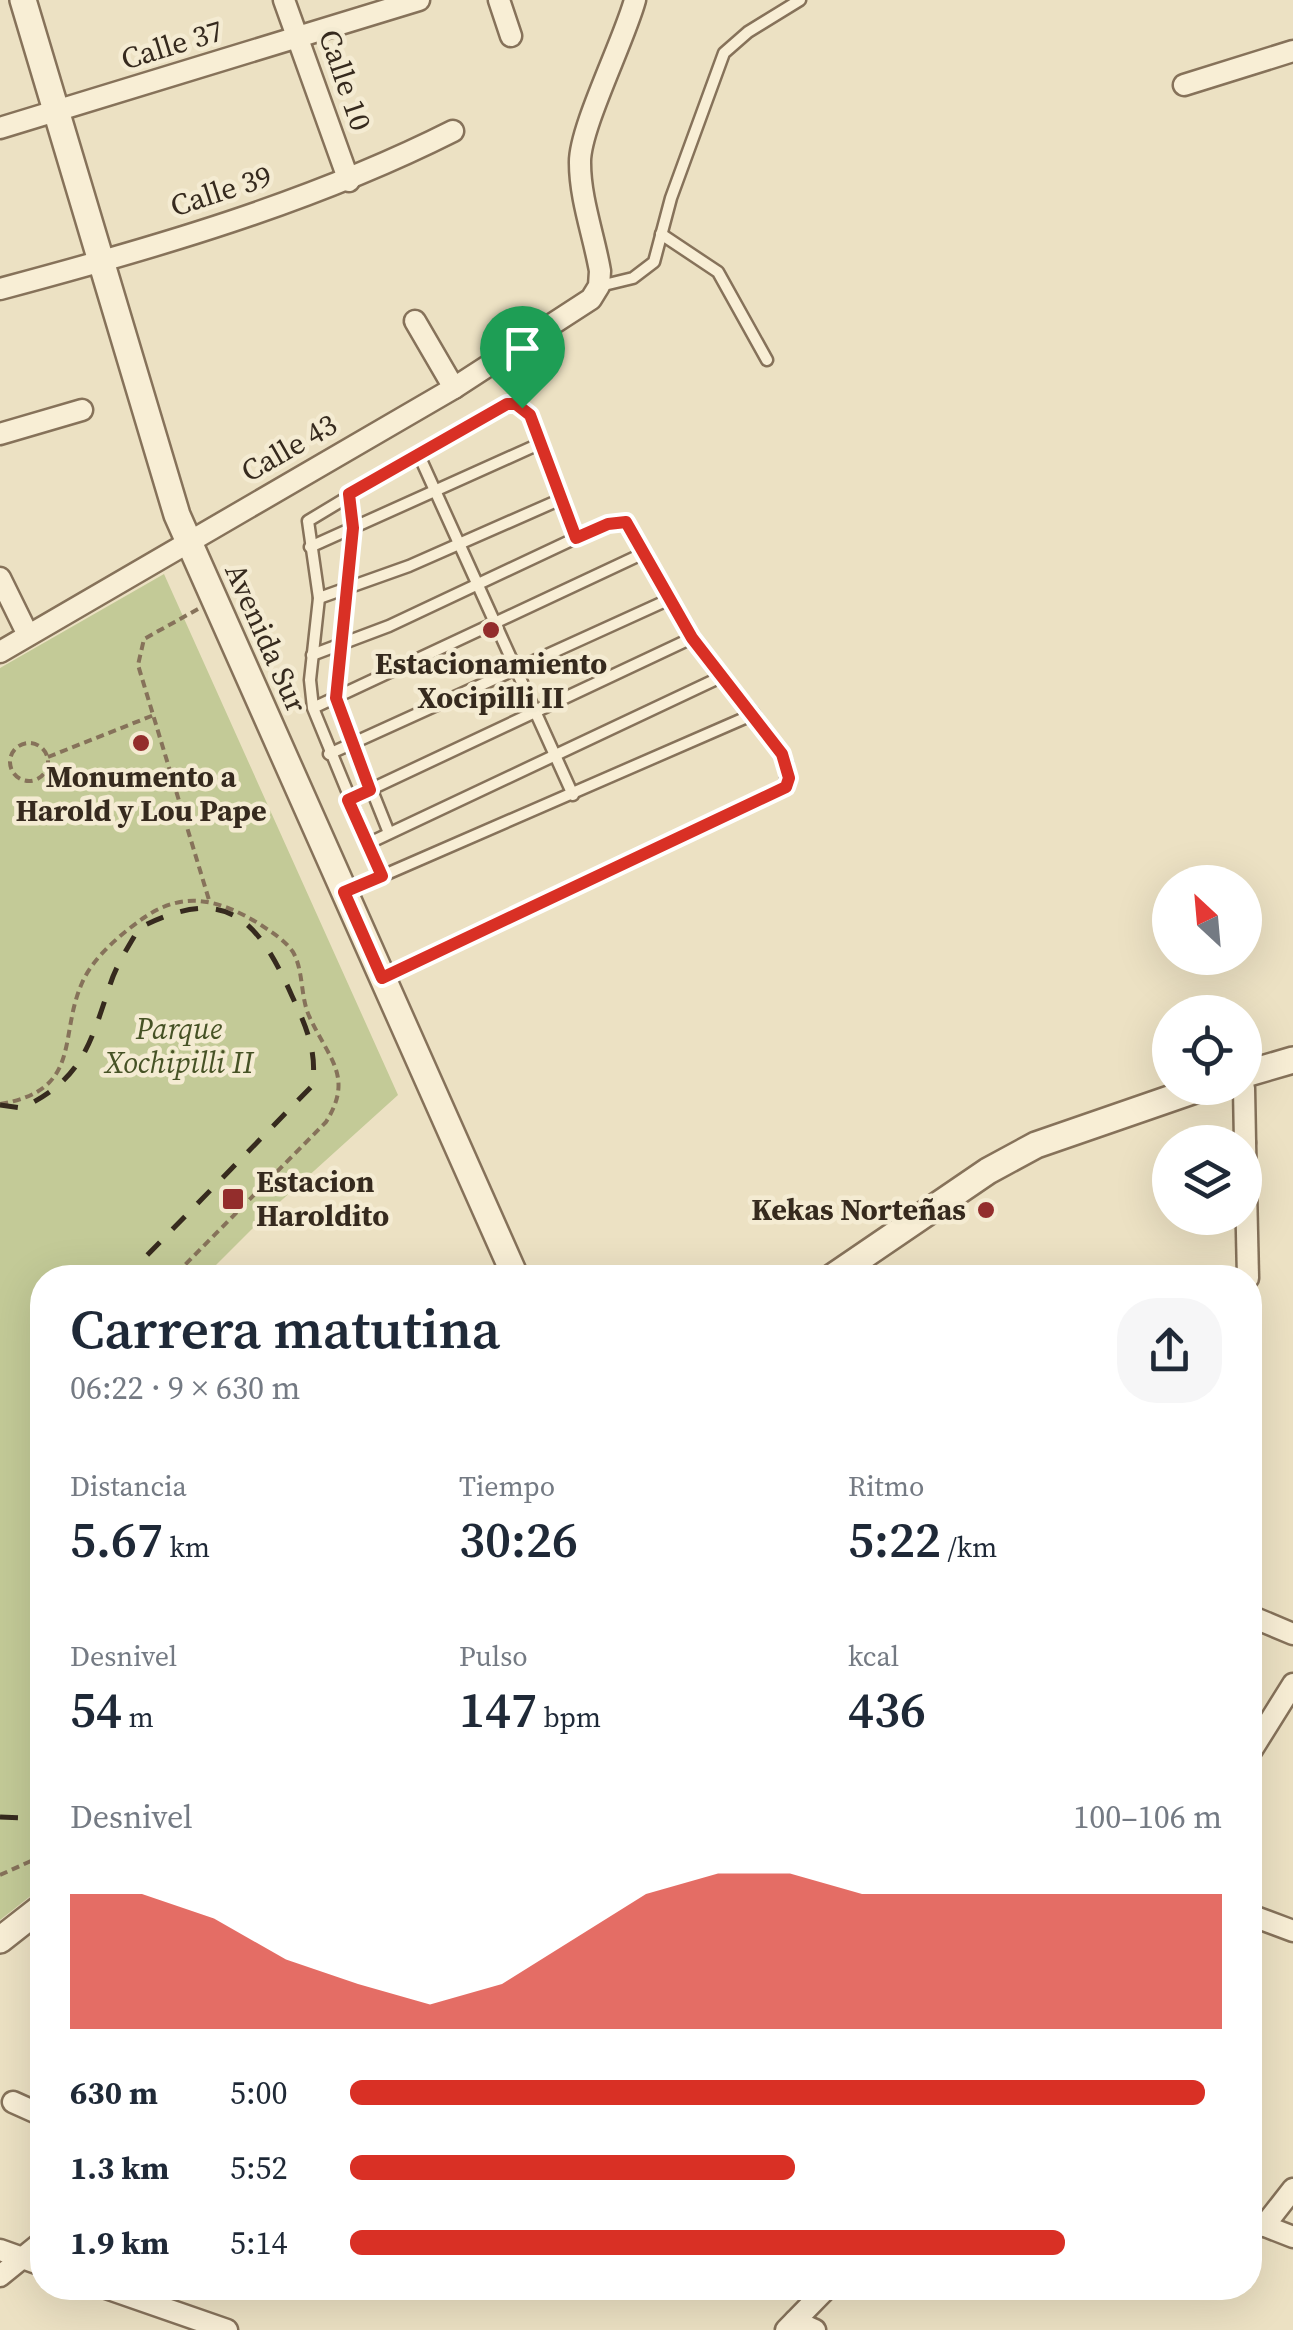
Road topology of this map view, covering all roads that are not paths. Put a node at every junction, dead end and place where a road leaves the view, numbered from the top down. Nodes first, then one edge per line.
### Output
1 (23, 0) edge
2 (284, 0) edge
3 (419, 0) edge
4 (498, 0) edge
5 (635, 0) edge
6 (800, 0) edge
7 (511, 36) dead end
8 (299, 38) junction
9 (1293, 51) edge
10 (1184, 84) dead end
11 (60, 111) junction
12 (0, 128) edge
13 (453, 130) dead end
14 (349, 181) junction
15 (661, 234) junction
16 (100, 262) junction
17 (600, 286) junction
18 (0, 289) edge
19 (415, 321) dead end
20 (768, 360) dead end
21 (454, 388) junction
22 (82, 410) dead end
23 (0, 434) edge
24 (539, 444) junction
25 (418, 453) junction
26 (434, 492) junction
27 (349, 494) junction
28 (559, 500) junction
29 (353, 528) junction
30 (576, 538) junction
31 (188, 542) junction
32 (457, 544) junction
33 (310, 547) junction
34 (644, 552) junction
35 (0, 578) edge
36 (476, 586) junction
37 (348, 588) junction
38 (319, 598) junction
39 (670, 599) junction
40 (494, 625) junction
41 (28, 635) junction
42 (692, 638) junction
43 (340, 644) junction
44 (0, 652) edge
45 (312, 654) junction
46 (515, 672) junction
47 (723, 676) junction
48 (336, 698) junction
49 (313, 708) junction
50 (534, 712) junction
51 (754, 714) junction
52 (351, 745) junction
53 (329, 754) junction
54 (555, 756) junction
55 (370, 790) junction
56 (573, 795) junction
57 (348, 800) junction
58 (390, 833) junction
59 (368, 844) junction
60 (382, 876) junction
61 (344, 892) junction
62 (382, 978) junction
63 (1293, 1060) edge
64 (1262, 1069) edge
65 (1152, 1105) edge
66 (1247, 1235) edge
67 (510, 1265) edge
68 (849, 1265) edge
69 (1248, 1265) edge
70 (1262, 1621) edge
71 (1293, 1634) edge
72 (1293, 1684) edge
73 (1262, 1734) edge
74 (30, 1917) edge
75 (1262, 1919) edge
76 (1293, 1931) edge
77 (0, 1940) edge
78 (13, 2102) dead end
79 (30, 2110) edge
80 (1293, 2189) edge
81 (1262, 2218) edge
82 (1262, 2225) edge
83 (1293, 2237) edge
84 (0, 2250) edge
85 (30, 2261) edge
86 (30, 2263) edge
87 (0, 2276) edge
88 (141, 2300) edge
89 (815, 2300) edge
90 (790, 2325) edge
91 (228, 2330) edge
92 (815, 2330) edge

1 - 11 street, Avenida Sur
2 - 8 street, Calle 10
3 - 8 street, Calle 37
4 - 7 street
5 - 17 street
6 - 15 lane
8 - 11 street, Calle 37
8 - 14 street, Calle 10
9 - 10 street
11 - 12 street, Calle 37
11 - 16 street, Avenida Sur
13 - 14 street, Calle 39
14 - 16 street, Calle 39
15 - 17 lane
15 - 20 lane
16 - 18 street, Calle 39
16 - 31 street, Avenida Sur
17 - 21 street, Calle 43
19 - 21 street
21 - 31 street, Calle 43
22 - 23 street
24 - 25 lane
24 - 26 lane
24 - 28 lane
25 - 26 lane
25 - 27 lane
26 - 29 lane
26 - 32 lane
27 - 29 lane
27 - 33 lane
28 - 30 lane
28 - 32 lane
29 - 33 lane
29 - 37 lane
30 - 34 lane
30 - 36 lane
31 - 41 street, Calle 43
31 - 61 street, Avenida Sur
32 - 36 lane
32 - 37 lane
33 - 38 lane
34 - 39 lane
34 - 40 lane
35 - 41 street
36 - 40 lane
36 - 43 lane
37 - 38 lane
37 - 43 lane
38 - 45 lane
39 - 42 lane
39 - 46 lane
40 - 46 lane
40 - 48 lane
41 - 44 street, Calle 43
42 - 47 lane
42 - 50 lane
43 - 45 lane
43 - 48 lane
45 - 49 lane
46 - 50 lane
46 - 52 lane
47 - 51 lane
47 - 54 lane
48 - 49 lane
48 - 52 lane
49 - 53 lane
50 - 54 lane
50 - 55 lane
51 - 56 lane
51 - 62 lane
52 - 53 lane
52 - 55 lane
53 - 57 lane
54 - 56 lane
54 - 58 lane
55 - 57 lane
55 - 58 lane
56 - 60 lane
57 - 59 lane
58 - 59 lane
59 - 60 lane
60 - 61 lane
61 - 62 street, Avenida Sur
62 - 67 street, Avenida Sur
63 - 64 street
65 - 68 street
66 - 69 street
70 - 71 street
72 - 73 street
74 - 77 street
75 - 76 street
78 - 79 street
80 - 81 street
82 - 83 street
84 - 85 street
86 - 87 street
88 - 91 street
89 - 90 street
90 - 92 street

